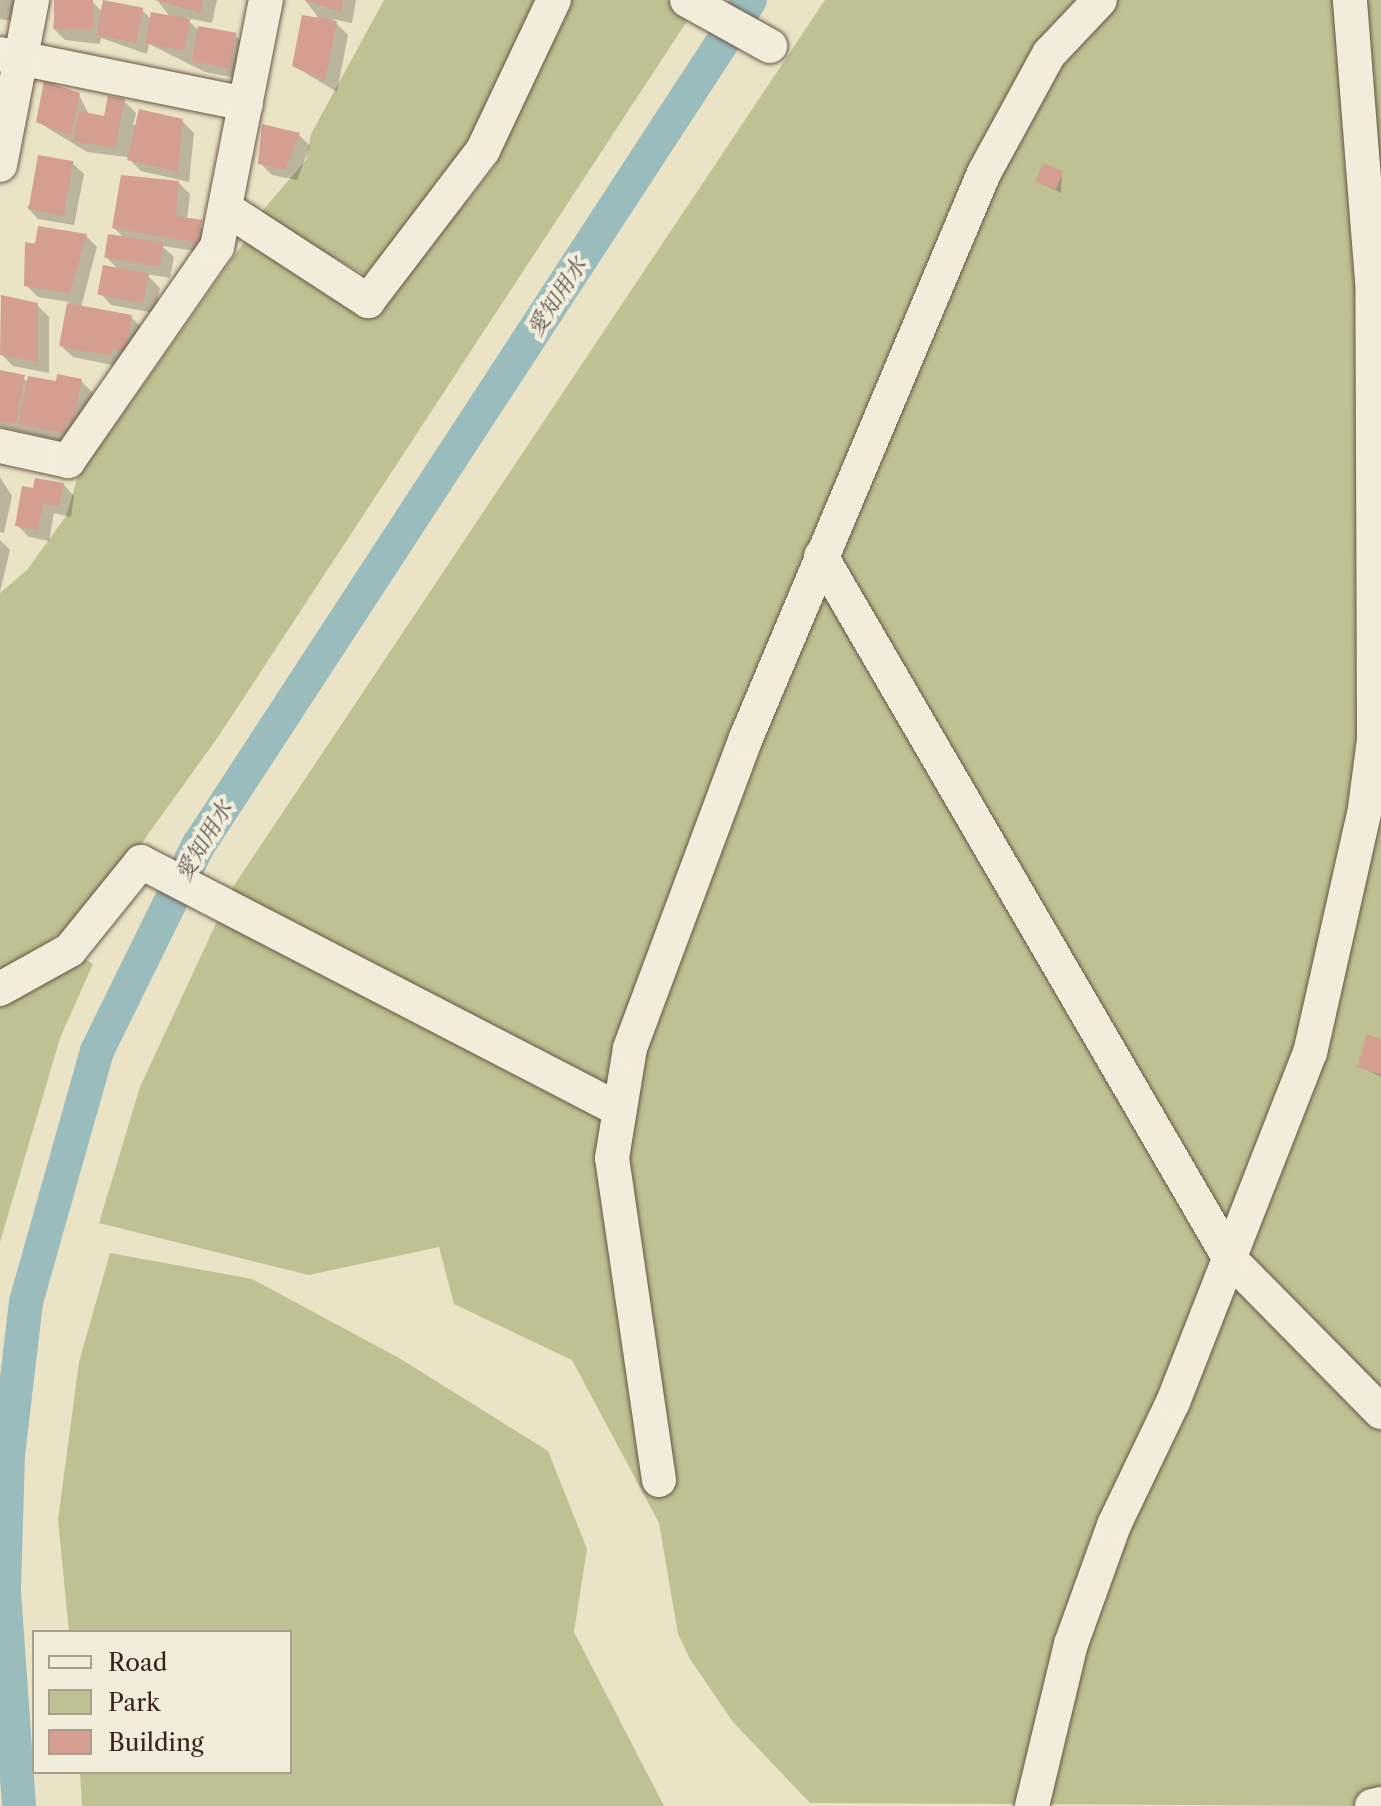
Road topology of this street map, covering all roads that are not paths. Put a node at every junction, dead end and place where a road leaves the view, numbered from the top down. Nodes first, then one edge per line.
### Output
1 (32, 0) edge
2 (266, 0) edge
3 (554, 0) edge
4 (1100, 0) edge
5 (1350, 0) edge
6 (699, 5) edge
7 (770, 46) dead end
8 (10, 56) edge
9 (246, 104) junction
10 (0, 165) edge
11 (225, 208) junction
12 (0, 446) edge
13 (821, 556) junction
14 (0, 989) edge
15 (620, 1110) junction
16 (1230, 1259) junction
17 (1381, 1412) edge
18 (659, 1480) dead end
19 (1381, 1804) edge
20 (1032, 1806) edge
21 (1372, 1806) edge

1 - 8 street
2 - 9 street
3 - 11 street
4 - 13 street
5 - 16 street
6 - 7 street
8 - 9 street
8 - 10 street
9 - 11 street
11 - 12 street
13 - 15 street
13 - 16 street
14 - 15 street
15 - 18 street
16 - 17 street
16 - 20 street
19 - 21 street

